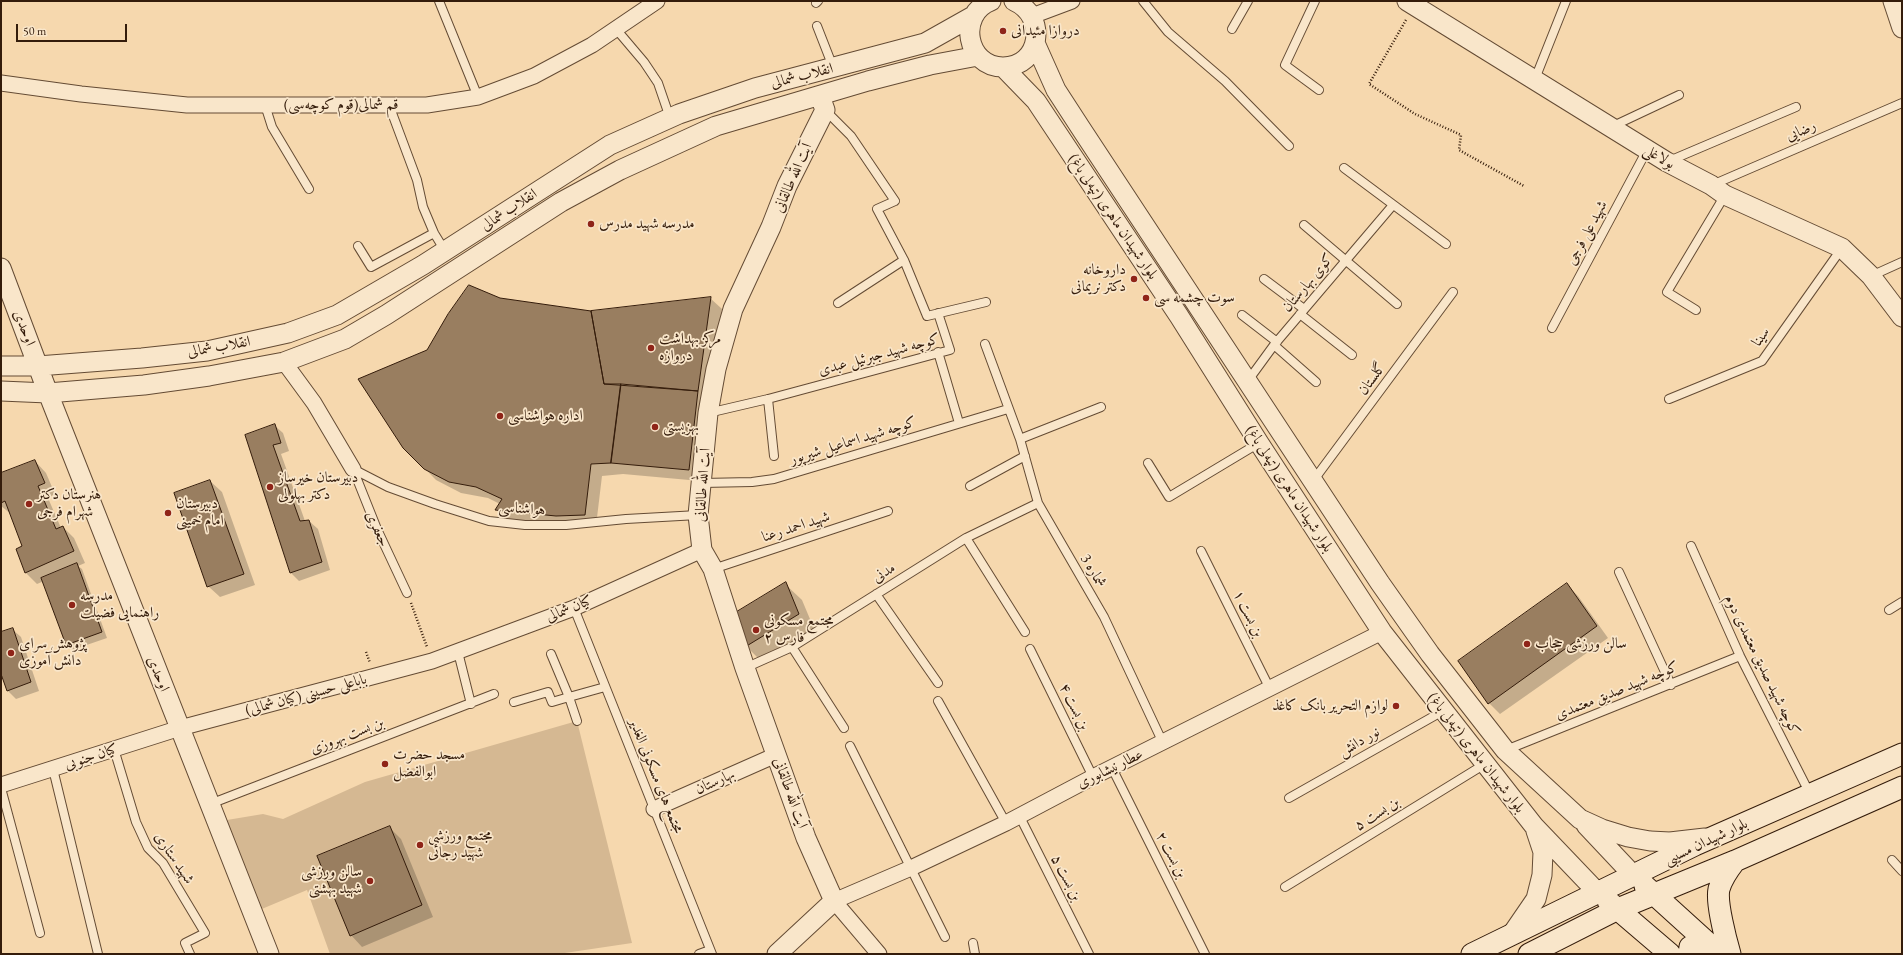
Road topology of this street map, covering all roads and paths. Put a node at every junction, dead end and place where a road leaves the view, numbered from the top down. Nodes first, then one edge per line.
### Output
1 (439, 1) edge
2 (657, 1) edge
3 (991, 1) edge
4 (1014, 1) edge
5 (1072, 1) edge
6 (1143, 1) edge
7 (1248, 1) edge
8 (1316, 1) edge
9 (1566, 1) edge
10 (1893, 1) edge
11 (1411, 3) edge
12 (973, 16) junction
13 (1032, 16) junction
14 (817, 26) dead end
15 (1902, 28) edge
16 (616, 29) junction
17 (1232, 29) dead end
18 (1035, 43) junction
19 (978, 56) junction
20 (1003, 67) junction
21 (834, 68) junction
22 (1535, 79) junction
23 (1, 83) edge
24 (1319, 90) dead end
25 (1679, 95) dead end
26 (478, 97) junction
27 (823, 103) junction
28 (1902, 103) edge
29 (265, 105) junction
30 (389, 105) junction
31 (1796, 107) dead end
32 (670, 118) junction
33 (1611, 128) junction
34 (1289, 146) dead end
35 (1647, 150) junction
36 (1667, 162) junction
37 (1344, 168) dead end
38 (1524, 186) dead end
39 (309, 189) dead end
40 (1718, 190) junction
41 (1393, 205) junction
42 (1304, 225) dead end
43 (434, 233) junction
44 (1446, 244) dead end
45 (358, 246) dead end
46 (1842, 248) junction
47 (444, 251) junction
48 (904, 260) junction
49 (1346, 260) junction
50 (1902, 262) edge
51 (1, 268) edge
52 (1871, 276) junction
53 (1264, 279) dead end
54 (1453, 292) dead end
55 (986, 302) dead end
56 (838, 303) dead end
57 (1397, 304) dead end
58 (1696, 310) dead end
59 (1302, 311) junction
60 (938, 313) junction
61 (1242, 315) dead end
62 (1902, 317) edge
63 (1552, 328) dead end
64 (985, 344) dead end
65 (1276, 344) junction
66 (938, 352) junction
67 (1352, 355) dead end
68 (142, 358) junction
69 (284, 362) junction
70 (1, 366) edge
71 (38, 366) junction
72 (1247, 382) junction
73 (1316, 382) dead end
74 (144, 385) junction
75 (1, 391) edge
76 (48, 393) junction
77 (768, 399) junction
78 (1669, 399) dead end
79 (1101, 407) dead end
80 (1008, 409) junction
81 (708, 413) junction
82 (959, 423) junction
83 (1020, 439) junction
84 (1259, 443) junction
85 (774, 456) dead end
86 (1025, 456) junction
87 (1148, 463) dead end
88 (353, 469) junction
89 (1313, 482) junction
90 (702, 483) junction
91 (970, 486) dead end
92 (1038, 503) junction
93 (888, 511) dead end
94 (698, 515) junction
95 (966, 538) junction
96 (1691, 546) dead end
97 (702, 550) junction
98 (1201, 551) dead end
99 (713, 569) junction
100 (1620, 572) dead end
101 (407, 593) joint
102 (876, 594) junction
103 (1902, 602) edge
104 (574, 608) junction
105 (1889, 610) dead end
106 (1025, 632) dead end
107 (1382, 632) junction
108 (792, 648) junction
109 (1030, 649) dead end
110 (458, 652) junction
111 (551, 654) dead end
112 (1740, 656) junction
113 (432, 661) junction
114 (745, 668) junction
115 (938, 683) dead end
116 (1671, 685) junction
117 (605, 687) junction
118 (1270, 689) junction
119 (494, 694) dead end
120 (569, 697) junction
121 (938, 701) dead end
122 (514, 702) dead end
123 (471, 704) junction
124 (1443, 711) junction
125 (577, 721) dead end
126 (180, 728) junction
127 (844, 728) dead end
128 (1163, 743) junction
129 (850, 746) dead end
130 (114, 750) junction
131 (1505, 750) junction
132 (1902, 754) edge
133 (776, 755) junction
134 (1484, 764) junction
135 (53, 768) junction
136 (1112, 768) junction
137 (1093, 777) junction
138 (1, 785) edge
139 (1902, 787) edge
140 (1, 788) edge
141 (1811, 796) junction
142 (1289, 798) dead end
143 (210, 804) junction
144 (654, 809) junction
145 (1580, 818) junction
146 (1013, 819) junction
147 (1744, 824) junction
148 (1534, 826) junction
149 (1713, 838) junction
150 (1757, 851) junction
151 (1892, 860) dead end
152 (1735, 861) junction
153 (911, 868) junction
154 (1902, 872) edge
155 (1634, 876) junction
156 (1285, 887) dead end
157 (1598, 893) junction
158 (1654, 894) junction
159 (834, 901) junction
160 (1618, 909) junction
161 (1532, 926) junction
162 (40, 933) dead end
163 (1512, 934) junction
164 (945, 937) dead end
165 (973, 942) dead end
166 (1535, 951) edge
167 (1721, 951) edge
168 (97, 952) edge
169 (711, 952) edge
170 (190, 954) edge
171 (269, 954) edge
172 (699, 954) edge
173 (777, 954) edge
174 (879, 954) edge
175 (975, 954) edge
176 (1089, 954) edge
177 (1205, 954) edge
178 (1472, 954) edge
179 (1670, 954) edge
180 (1689, 954) edge

1 - 26 lane
2 - 16 street, قم شمالی(قوم کوچه‌سی)
3 - 12 street, انقلاب شمالی
4 - 13 street
5 - 13 street
6 - 34 lane
7 - 17 lane
8 - 24 lane
9 - 22 lane
10 - 15 street
11 - 22 street, بولاغلی
11 - 38 path
12 - 19 street
12 - 21 street, انقلاب شمالی
13 - 18 street
14 - 21 lane
16 - 26 street, قم شمالی(قوم کوچه‌سی)
16 - 32 lane
18 - 20 street
18 - 72 street, بلوار شهیدان ماهری (تپه‌لی باغ)
19 - 20 street
19 - 27 street, انقلاب شمالی
20 - 84 street, بلوار شهیدان ماهری (تپه‌لی باغ)
21 - 32 street, انقلاب شمالی
22 - 33 street, بولاغلی
23 - 29 street, قم شمالی(قوم کوچه‌سی)
25 - 33 lane
26 - 30 street, قم شمالی(قوم کوچه‌سی)
27 - 48 lane, کوچه شهید جبرئیل عبدی
27 - 69 street, انقلاب شمالی
27 - 81 street, آیت الله طالقانی
28 - 40 lane, رضایی
29 - 30 street, قم شمالی(قوم کوچه‌سی)
29 - 39 lane
30 - 43 lane
31 - 36 lane
32 - 47 street, انقلاب شمالی
33 - 35 street, بولاغلی
35 - 36 street, بولاغلی
35 - 63 lane, شهید علی فرجی
36 - 40 street, بولاغلی
37 - 41 lane
40 - 46 street, بولاغلی
40 - 58 lane
41 - 44 lane
41 - 49 lane, کوی بهارستان
42 - 49 lane
43 - 45 lane
43 - 47 lane
46 - 52 street, بولاغلی
46 - 78 lane, سینا
47 - 68 street, انقلاب شمالی
48 - 56 lane
48 - 60 lane, کوچه شهید جبرئیل عبدی
49 - 57 lane
49 - 59 lane, کوی بهارستان
50 - 52 lane
51 - 71 street, اوحدی
52 - 62 street, بولاغلی
53 - 59 lane
54 - 89 lane, گلستان
55 - 60 lane
59 - 65 lane, کوی بهارستان
59 - 67 lane
60 - 66 lane, کوچه شهید جبرئیل عبدی
61 - 65 lane
64 - 80 lane, شماره 3
65 - 72 lane, کوی بهارستان
65 - 73 lane
66 - 77 lane, کوچه شهید جبرئیل عبدی
66 - 82 lane
68 - 71 street, انقلاب شمالی
68 - 74 street
69 - 74 street, انقلاب شمالی
69 - 88 street, جعفری
70 - 71 street, انقلاب شمالی
71 - 76 street, اوحدی
72 - 89 street, بلوار شهیدان ماهری (تپه‌لی باغ)
74 - 76 street, انقلاب شمالی
75 - 76 street, انقلاب شمالی
76 - 126 street, اوحدی
77 - 81 lane, کوچه شهید جبرئیل عبدی
77 - 85 lane
79 - 83 lane
80 - 82 lane, کوچه شهید اسماعیل شیرپور
80 - 83 lane, شماره 3
81 - 90 street, آیت الله طالقانی
82 - 90 lane, کوچه شهید اسماعیل شیرپور
83 - 86 lane, شماره 3
84 - 87 lane
84 - 107 street, بلوار شهیدان ماهری (تپه‌لی باغ)
86 - 91 lane
86 - 92 lane, شماره 3
88 - 94 lane, هواشناسی
88 - 101 lane, جعفری
89 - 131 street, بلوار شهیدان ماهری (تپه‌لی باغ)
90 - 94 street, آیت الله طالقانی
92 - 95 lane, مدنی
92 - 128 lane, شماره 3
93 - 99 lane, شهید احمد رعنا
94 - 97 street, آیت الله طالقانی
95 - 102 lane, مدنی
95 - 106 lane
96 - 112 lane, کوچه شهید صدیق معتمدی دوم
97 - 99 street, آیت الله طالقانی
97 - 104 street, کیان شمالی
98 - 118 lane, بن بست ۱
99 - 114 street, آیت الله طالقانی
100 - 116 lane
101 - 113 path
102 - 108 lane, مدنی
102 - 115 lane
103 - 105 lane
104 - 110 street, کیان شمالی
104 - 117 lane, مجتمع های مسکونی الغدیر
107 - 118 street, عطار نیشابوری
107 - 124 street, بلوار شهیدان ماهری (تپه‌لی باغ)
108 - 114 lane, مدنی
108 - 127 lane
109 - 137 lane, بن بست ۴
110 - 113 street, کیان شمالی
110 - 123 lane
111 - 120 lane
112 - 116 lane, کوچه شهید صدیق معتمدی
112 - 141 lane, کوچه شهید صدیق معتمدی دوم
113 - 126 street, باباعلی حسینی (کیان شمالی)
114 - 133 street, آیت الله طالقانی
116 - 131 lane, کوچه شهید صدیق معتمدی
117 - 120 lane
117 - 144 lane, مجتمع های مسکونی الغدیر
118 - 128 street, عطار نیشابوری
119 - 123 lane, بن بست بهروزی
120 - 122 lane
120 - 125 lane
121 - 146 lane, بن بست ۵
123 - 143 lane, بن بست بهروزی
124 - 134 street, بلوار شهیدان ماهری (تپه‌لی باغ)
124 - 142 lane, نور دانش
126 - 130 street, کیان جنوبی
126 - 143 street, اوحدی
128 - 136 street, عطار نیشابوری
129 - 153 lane
130 - 135 street, کیان جنوبی
130 - 170 lane, شهید ستاری
131 - 134 street
131 - 145 street, بلوار شهیدان ماهری (تپه‌لی باغ)
132 - 141 main road, بلوار شهیدان مسیبی
133 - 144 street, بهارستان
133 - 159 street, آیت الله طالقانی
134 - 148 street, بلوار شهیدان ماهری (تپه‌لی باغ)
134 - 156 lane, بن بست ۵
135 - 138 street, کیان جنوبی
135 - 168 lane
136 - 137 street, عطار نیشابوری
136 - 177 lane, بن بست ۲
137 - 146 street, عطار نیشابوری
139 - 150 main road, بلوار شهیدان مسیبی
140 - 162 lane
141 - 147 main road, بلوار شهیدان مسیبی
143 - 171 street, اوحدی
144 - 169 lane, مجتمع های مسکونی الغدیر
145 - 149 street, بلوار شهیدان ماهری (تپه‌لی باغ)
145 - 155 street, بلوار شهیدان ماهری (تپه‌لی باغ)
146 - 153 street, عطار نیشابوری
146 - 176 lane, بن بست ۵
147 - 149 main road, بلوار شهیدان مسیبی
147 - 150 main road
148 - 157 street, بلوار شهیدان ماهری (تپه‌لی باغ)
148 - 163 street, بلوار شهیدان مسیبی
149 - 155 main road, بلوار شهیدان مسیبی
150 - 152 main road, بلوار شهیدان مسیبی
151 - 154 lane
152 - 158 main road, بلوار شهیدان مسیبی
152 - 167 main road
153 - 159 street, عطار نیشابوری
153 - 164 lane
155 - 157 main road, بلوار شهیدان مسیبی
155 - 158 main road
157 - 160 main road
157 - 161 main road, بلوار شهیدان مسیبی
158 - 160 main road, بلوار شهیدان مسیبی
158 - 167 main road
159 - 173 street
159 - 174 street, آیت الله طالقانی
160 - 166 main road, بلوار شهیدان مسیبی
160 - 179 main road
161 - 163 main road, بلوار شهیدان مسیبی
161 - 166 main road
163 - 178 main road, بلوار شهیدان مسیبی
165 - 175 lane
167 - 180 main road
169 - 172 lane

